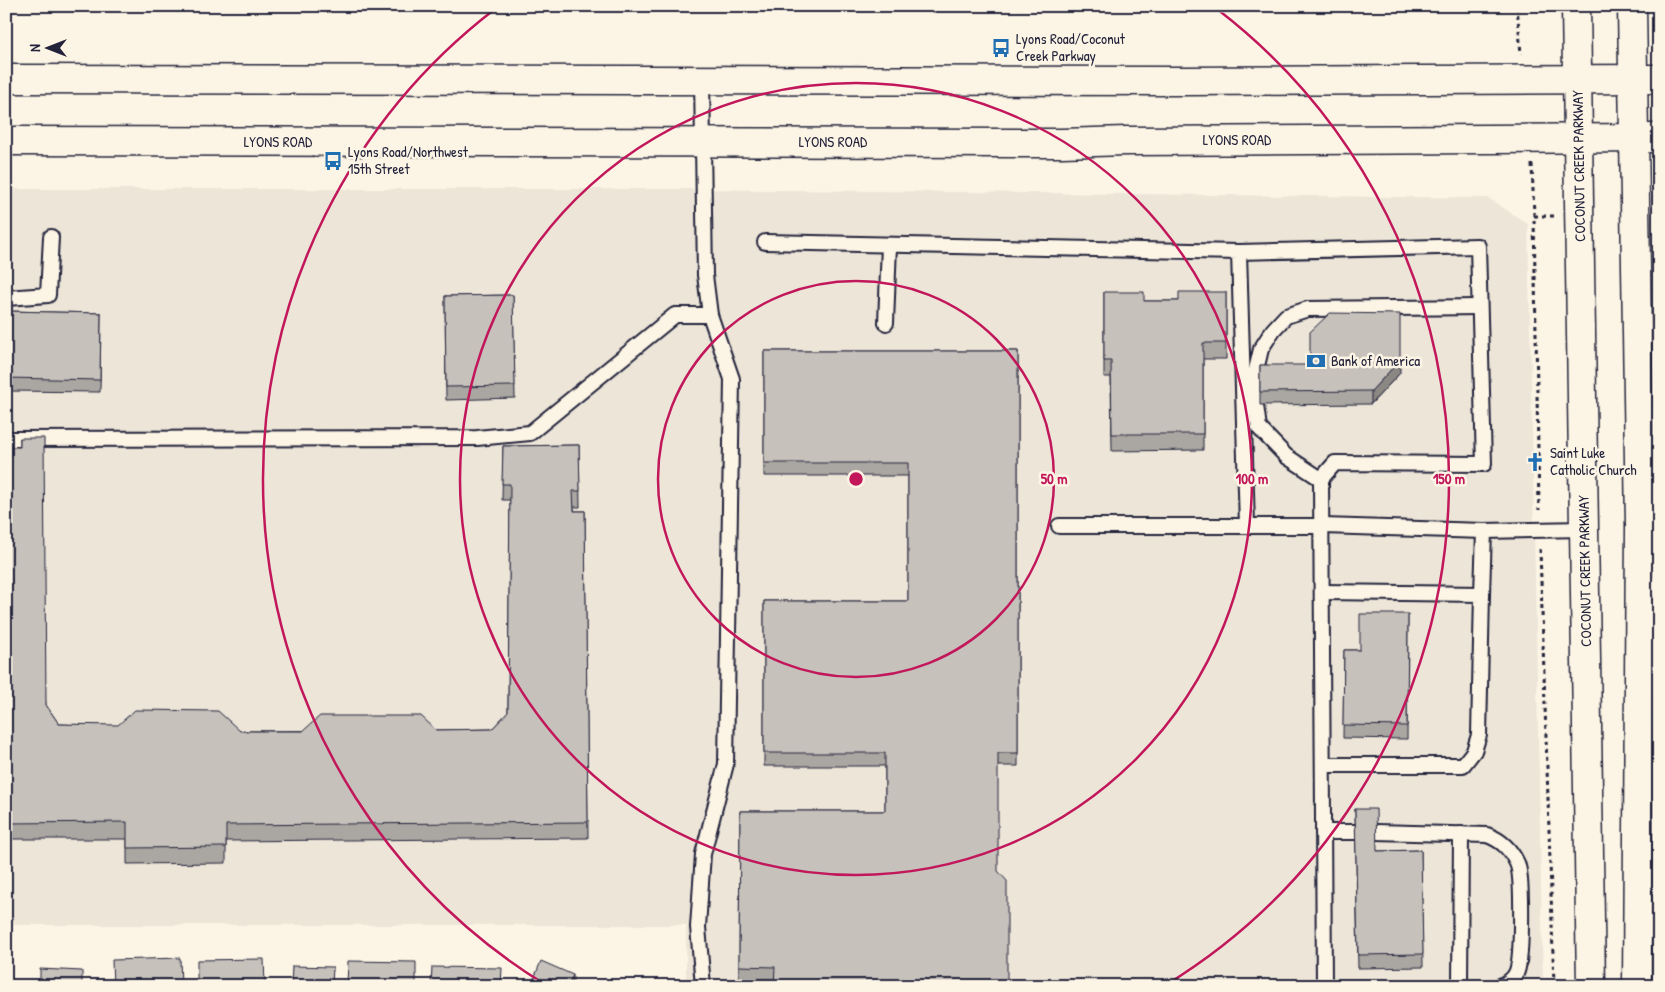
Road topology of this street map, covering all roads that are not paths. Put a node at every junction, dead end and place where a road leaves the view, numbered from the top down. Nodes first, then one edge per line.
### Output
1 (1576, 6) edge
2 (1632, 6) edge
3 (6, 79) edge
4 (702, 79) junction
5 (1577, 79) junction
6 (1646, 79) edge
7 (1647, 138) edge
8 (1578, 139) junction
9 (6, 141) edge
10 (703, 142) junction
11 (51, 237) dead end
12 (765, 242) dead end
13 (889, 245) junction
14 (1239, 252) junction
15 (6, 298) edge
16 (1479, 307) junction
17 (710, 315) junction
18 (886, 323) dead end
19 (6, 439) edge
20 (1322, 479) junction
21 (1059, 526) dead end
22 (1247, 526) junction
23 (1323, 526) junction
24 (1584, 529) junction
25 (1484, 531) junction
26 (1649, 590) edge
27 (1323, 592) junction
28 (1482, 594) junction
29 (1323, 765) junction
30 (1323, 832) junction
31 (1355, 832) edge
32 (1376, 832) edge
33 (1461, 834) junction
34 (703, 986) edge
35 (1324, 986) edge
36 (1460, 986) edge
37 (1500, 986) edge
38 (1591, 986) edge
39 (1637, 986) edge

1 - 5 main road, COCONUT CREEK PARKWAY
2 - 6 main road
3 - 4 main road
4 - 5 main road
4 - 10 lane
5 - 6 main road
5 - 8 main road, COCONUT CREEK PARKWAY
6 - 7 main road
7 - 8 main road, LYONS ROAD
7 - 26 main road
8 - 10 main road, LYONS ROAD
8 - 24 main road, COCONUT CREEK PARKWAY
9 - 10 main road, LYONS ROAD
10 - 17 lane
11 - 15 lane
12 - 13 lane
13 - 14 lane
13 - 18 lane
14 - 16 lane
14 - 22 lane
16 - 20 lane
16 - 20 lane
17 - 19 lane
17 - 34 lane
20 - 23 lane
21 - 22 lane
22 - 23 lane
23 - 25 lane
23 - 27 lane
24 - 25 lane
24 - 38 main road, COCONUT CREEK PARKWAY
25 - 28 lane
26 - 39 main road
27 - 28 lane
27 - 29 lane
28 - 29 lane
29 - 30 lane
30 - 31 lane
30 - 35 lane
32 - 33 lane
33 - 36 lane
33 - 37 lane

